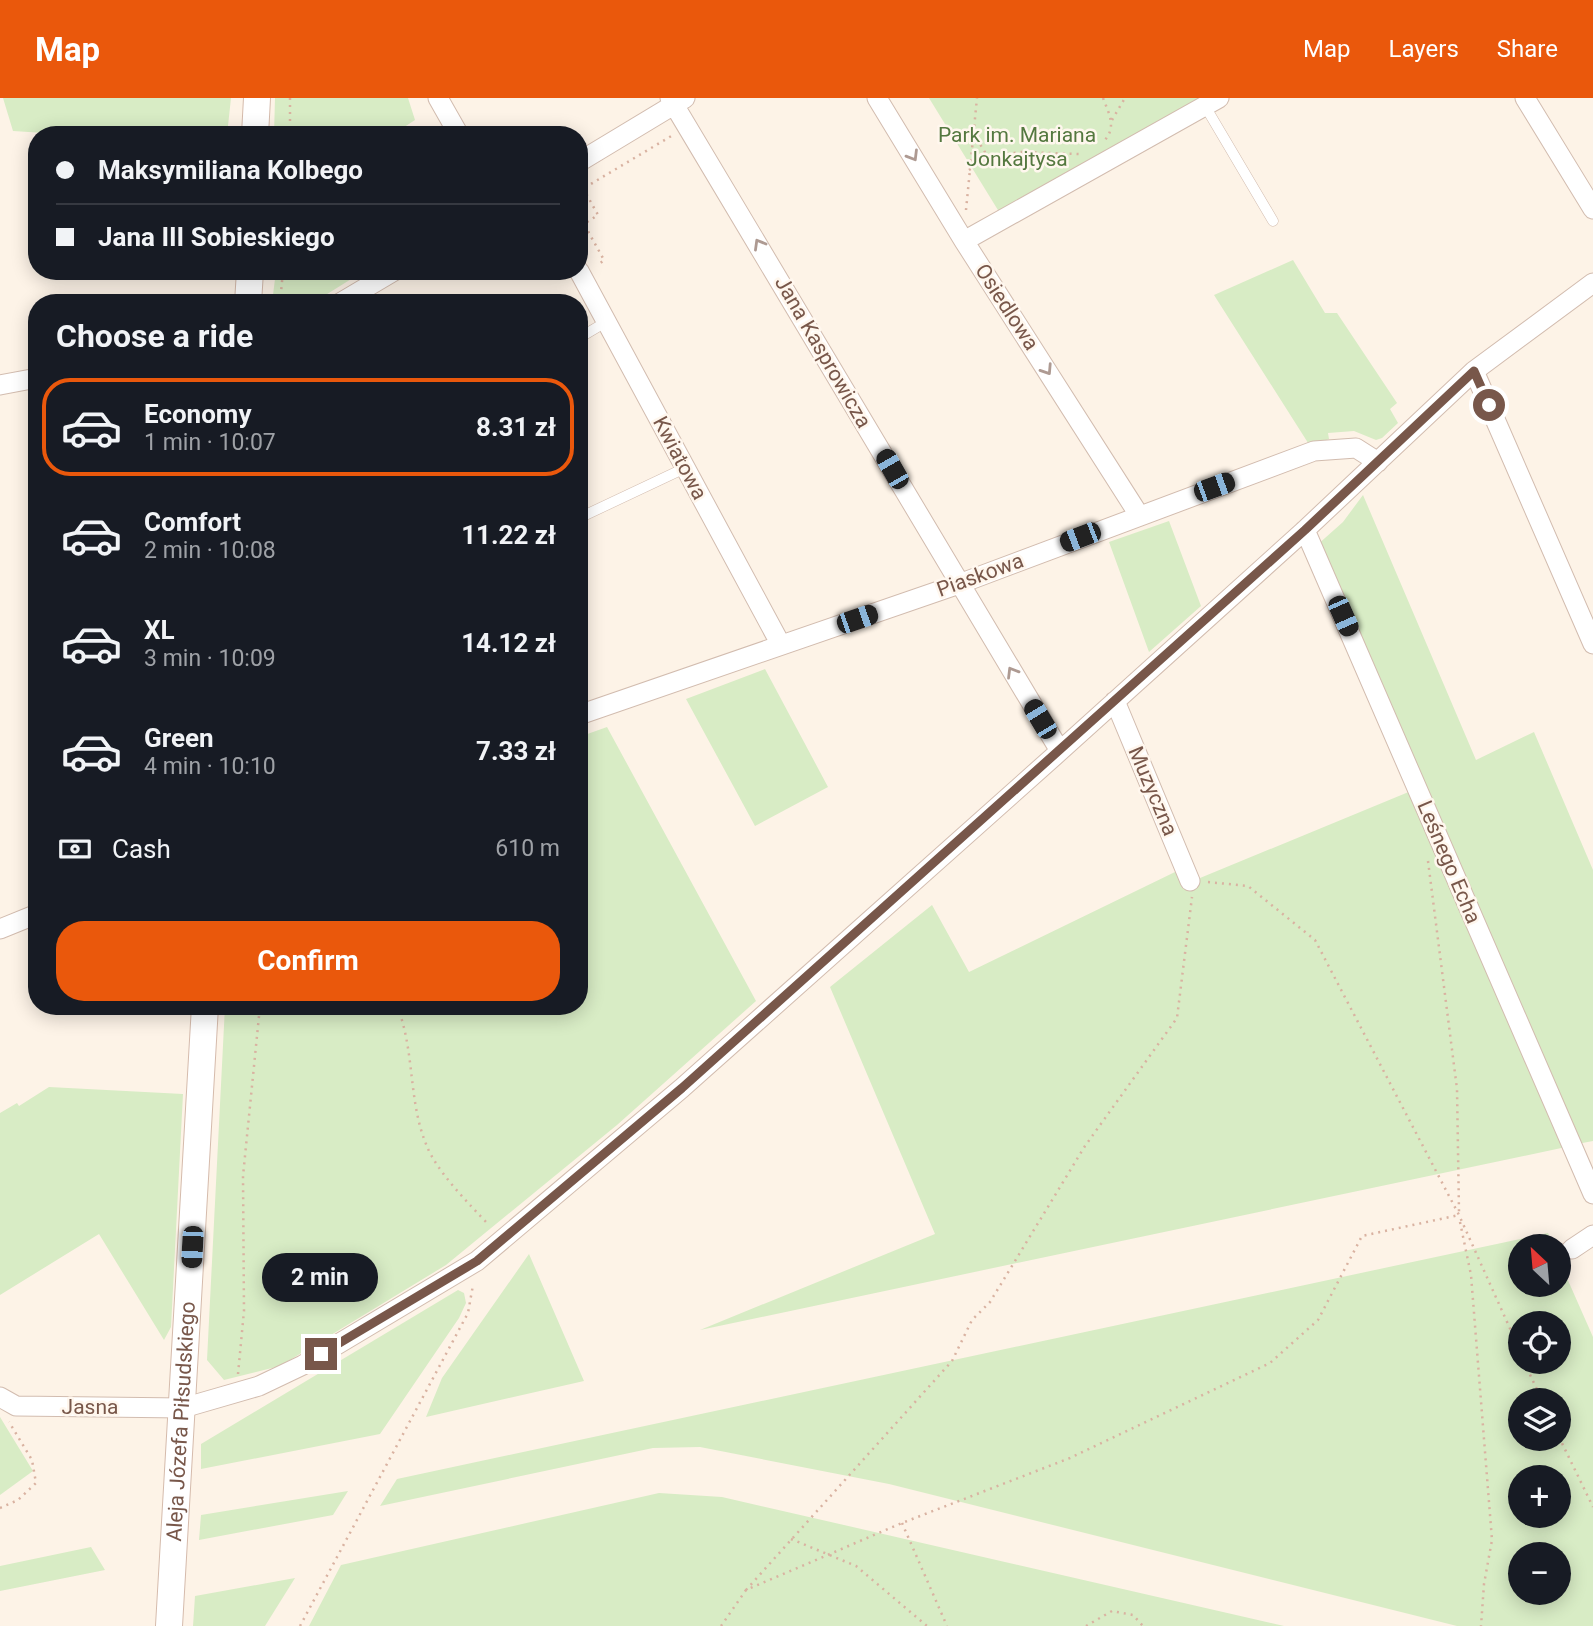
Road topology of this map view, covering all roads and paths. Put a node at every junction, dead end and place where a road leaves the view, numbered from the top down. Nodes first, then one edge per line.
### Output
1 (257, 98) edge
2 (290, 98) edge
3 (438, 98) edge
4 (877, 98) edge
5 (970, 98) edge
6 (1102, 98) edge
7 (1125, 98) edge
8 (1525, 98) edge
9 (977, 99) edge
10 (677, 100) edge
11 (1212, 102) edge
12 (1112, 120) junction
13 (690, 125) junction
14 (255, 126) edge
15 (290, 126) edge
16 (453, 126) edge
17 (973, 133) junction
18 (1098, 148) dead end
19 (1088, 151) dead end
20 (588, 156) edge
21 (988, 156) junction
22 (970, 170) junction
23 (588, 186) edge
24 (1593, 209) edge
25 (1273, 221) dead end
26 (964, 241) junction
27 (379, 280) edge
28 (584, 280) edge
29 (1593, 283) edge
30 (355, 294) edge
31 (606, 321) junction
32 (588, 332) edge
33 (1474, 371) junction
34 (28, 380) edge
35 (0, 385) edge
36 (1378, 462) junction
37 (685, 468) junction
38 (588, 514) edge
39 (1139, 515) junction
40 (1305, 530) junction
41 (960, 584) junction
42 (1593, 644) edge
43 (781, 645) junction
44 (1115, 701) junction
45 (588, 712) edge
46 (1060, 751) junction
47 (1427, 858) dead end
48 (1191, 881) junction
49 (28, 918) edge
50 (0, 929) edge
51 (205, 1015) edge
52 (259, 1015) edge
53 (401, 1015) edge
54 (1593, 1194) edge
55 (1459, 1215) junction
56 (1593, 1235) edge
57 (502, 1239) junction
58 (1572, 1249) dead end
59 (477, 1261) junction
60 (1508, 1324) edge
61 (237, 1380) dead end
62 (2, 1405) edge
63 (183, 1408) junction
64 (1566, 1451) edge
65 (1593, 1507) edge
66 (0, 1508) edge
67 (902, 1524) junction
68 (791, 1539) junction
69 (829, 1555) junction
70 (746, 1590) junction
71 (169, 1626) edge
72 (300, 1626) edge
73 (721, 1626) edge
74 (928, 1626) edge
75 (947, 1626) edge
76 (1086, 1626) edge
77 (1143, 1626) edge
78 (1481, 1626) edge

1 - 14 main road
2 - 15 path
3 - 16 street
4 -> 26 street, Osiedlowa
5 - 9 path
6 - 12 path
7 - 12 path
8 - 24 street
9 - 17 path
10 - 13 street, Jana Kasprowicza
10 - 20 street
11 - 25 lane
11 - 26 street
12 - 18 path
13 - 23 path
41 -> 13 street, Jana Kasprowicza
17 - 21 path
17 - 22 path
19 - 21 path
21 - 22 path
22 - 26 path
26 -> 39 street, Osiedlowa
27 - 30 street
28 - 31 street, Kwiatowa
29 - 33 street, Jasna
31 - 32 lane
31 - 37 street, Kwiatowa
33 - 36 street, Jasna
33 - 42 street
34 - 35 street
36 - 39 street, Piaskowa
36 - 40 street, Jasna
37 - 38 lane
37 - 43 street, Kwiatowa
39 - 41 street, Piaskowa
40 - 44 street, Jasna
40 - 54 street, Leśnego Echa
41 - 43 street, Piaskowa
46 -> 41 street, Jana Kasprowicza
43 - 45 street, Piaskowa
44 - 46 street, Jasna
44 - 48 street, Muzyczna
46 - 57 street, Jasna
47 - 55 path
48 - 55 path
48 - 68 path
49 - 50 street
51 - 63 main road, Aleja Józefa Piłsudskiego
52 - 61 path
53 - 57 path
55 - 60 path
55 - 67 path
55 - 78 path
56 - 58 street
57 - 59 street, Jasna
59 - 63 street, Jasna
59 - 72 path
62 - 63 street, Jasna
62 - 66 path
63 - 71 main road, Aleja Józefa Piłsudskiego
64 - 65 path
67 - 69 path
67 - 75 path
68 - 69 path
68 - 70 path
69 - 70 path
69 - 74 path
70 - 73 path
76 - 77 path

